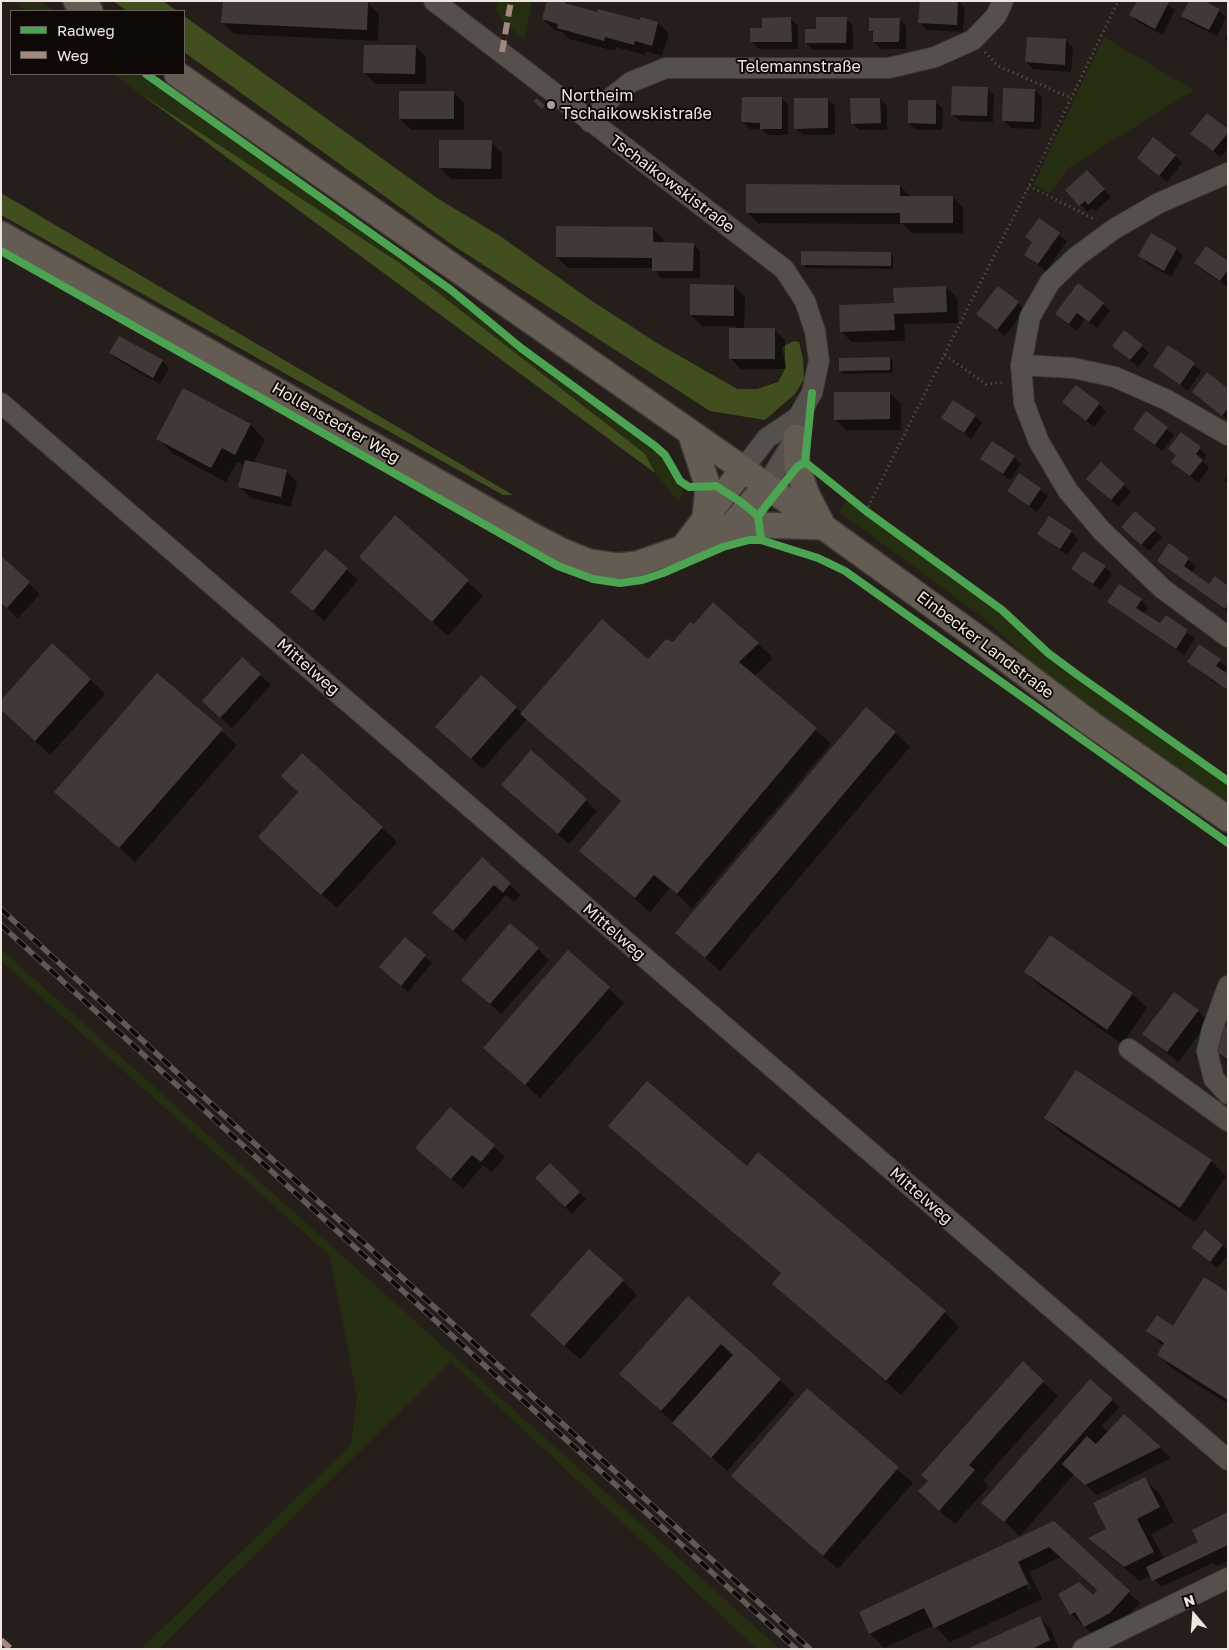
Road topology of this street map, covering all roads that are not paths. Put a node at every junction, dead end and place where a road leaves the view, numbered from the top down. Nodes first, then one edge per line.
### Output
1 (76, 1) edge
2 (434, 1) edge
3 (1003, 1) edge
4 (89, 10) edge
5 (178, 75) edge
6 (590, 122) junction
7 (1228, 173) edge
8 (2, 237) edge
9 (1021, 372) junction
10 (1, 403) edge
11 (797, 427) junction
12 (690, 432) junction
13 (1228, 435) edge
14 (743, 469) junction
15 (766, 486) junction
16 (711, 527) junction
17 (824, 527) junction
18 (1228, 637) edge
19 (1228, 819) edge
20 (1228, 986) edge
21 (1129, 1050) dead end
22 (1228, 1094) edge
23 (1228, 1121) edge
24 (1228, 1460) edge
25 (1228, 1578) edge
26 (1083, 1649) edge

1 - 4 main road
2 - 6 street, Tschaikowskistraße
3 - 6 street, Telemannstraße
5 - 12 main road, Einbecker Landstraße
6 - 11 street, Tschaikowskistraße
7 - 9 street
8 - 16 main road, Hollenstedter Weg
9 - 13 street
9 - 18 street
10 - 24 street, Mittelweg
11 - 14 street, Tschaikowskistraße
11 - 15 street, Tschaikowskistraße
11 - 17 main road
12 - 14 main road, Einbecker Landstraße
12 - 16 main road
14 - 15 main road, Einbecker Landstraße
14 - 16 main road
15 - 16 main road
15 - 17 main road, Einbecker Landstraße
16 - 17 main road
17 - 19 main road, Einbecker Landstraße
20 - 22 street
21 - 23 street
25 - 26 street

